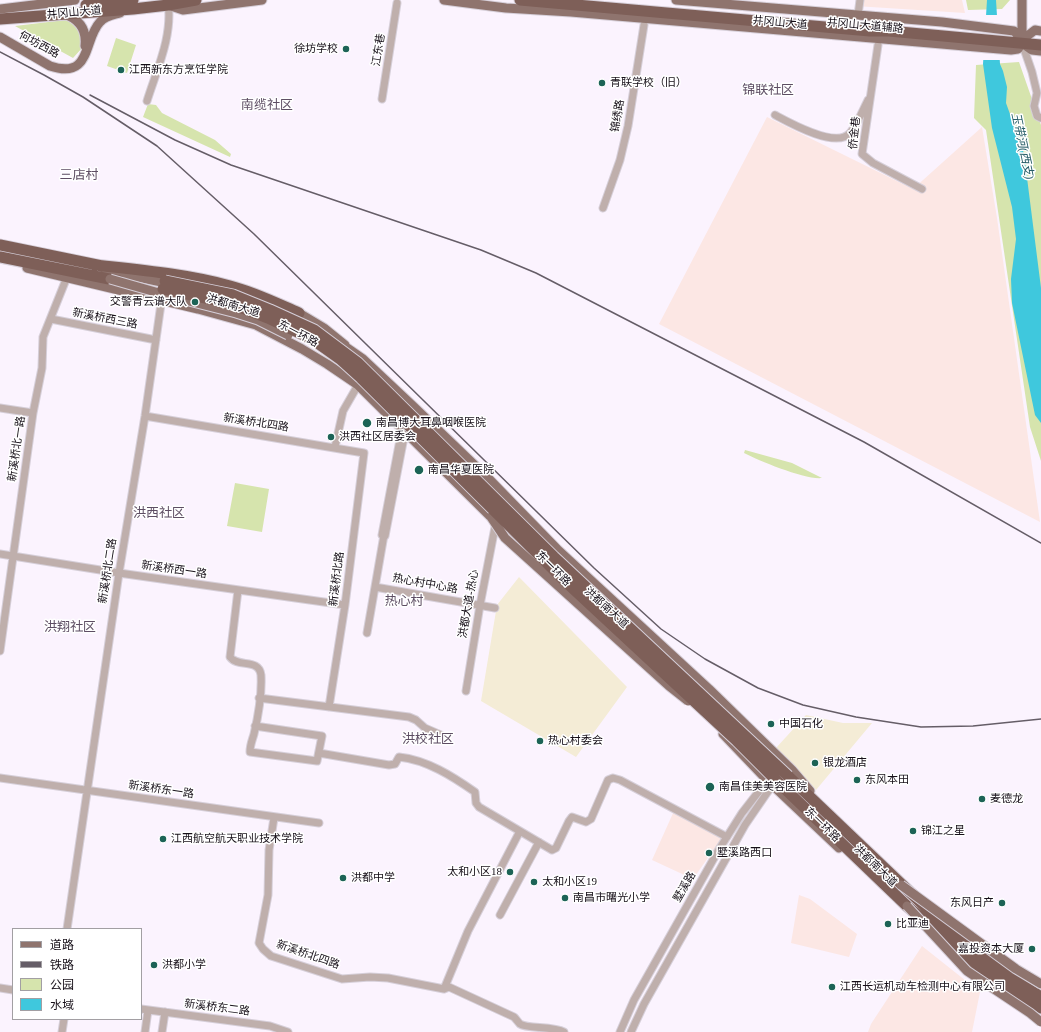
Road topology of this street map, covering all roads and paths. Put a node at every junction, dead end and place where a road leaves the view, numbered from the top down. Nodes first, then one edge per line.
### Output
1 (75, 0) edge
2 (196, 0) edge
3 (262, 0) edge
4 (444, 0) edge
5 (520, 0) edge
6 (571, 0) edge
7 (676, 0) edge
8 (860, 0) edge
9 (1022, 0) edge
10 (0, 1) edge
11 (168, 2) edge
12 (397, 3) dead end
13 (133, 4) edge
14 (22, 7) junction
15 (697, 7) edge
16 (0, 9) edge
17 (0, 14) edge
18 (64, 14) junction
19 (858, 15) junction
20 (0, 19) edge
21 (644, 25) dead end
22 (1041, 31) edge
23 (1, 34) edge
24 (977, 40) junction
25 (1007, 40) junction
26 (1041, 41) edge
27 (1022, 42) junction
28 (1041, 45) edge
29 (878, 46) dead end
30 (1041, 51) edge
31 (77, 62) junction
32 (871, 95) junction
33 (382, 99) dead end
34 (147, 101) dead end
35 (775, 116) dead end
36 (1041, 118) edge
37 (922, 189) dead end
38 (603, 208) dead end
39 (1, 246) edge
40 (0, 257) edge
41 (0, 261) edge
42 (94, 265) junction
43 (67, 277) junction
44 (110, 279) junction
45 (162, 294) junction
46 (299, 313) joint
47 (51, 320) junction
48 (156, 340) junction
49 (364, 359) junction
50 (355, 383) junction
51 (0, 408) edge
52 (33, 413) junction
53 (145, 416) junction
54 (404, 431) junction
55 (336, 447) junction
56 (364, 452) joint
57 (493, 520) junction
58 (0, 554) edge
59 (13, 555) junction
60 (119, 573) junction
61 (375, 587) junction
62 (238, 590) junction
63 (345, 605) junction
64 (480, 605) junction
65 (495, 608) dead end
66 (367, 633) dead end
67 (0, 652) edge
68 (466, 691) dead end
69 (259, 698) junction
70 (329, 707) junction
71 (255, 726) junction
72 (441, 735) dead end
73 (737, 741) junction
74 (319, 753) junction
75 (782, 761) junction
76 (792, 770) junction
77 (0, 778) edge
78 (770, 783) junction
79 (88, 790) junction
80 (274, 818) junction
81 (319, 823) dead end
82 (520, 831) junction
83 (727, 837) junction
84 (539, 842) junction
85 (901, 885) junction
86 (500, 915) dead end
87 (66, 928) edge
88 (1041, 984) edge
89 (0, 988) edge
90 (444, 989) junction
91 (12, 990) edge
92 (1041, 991) edge
93 (1041, 997) edge
94 (145, 1009) edge
95 (1034, 1011) edge
96 (165, 1012) junction
97 (1041, 1016) edge
98 (1041, 1019) edge
99 (64, 1020) edge
100 (1041, 1022) edge
101 (62, 1032) edge
102 (145, 1032) edge
103 (162, 1032) edge
104 (288, 1032) edge
105 (564, 1032) edge
106 (620, 1032) edge
107 (631, 1032) edge

1 - 14 main road
2 - 11 highway, 井冈山大道
3 - 11 main road
4 - 24 main road, 井冈山大道辅路
5 - 15 highway, 井冈山大道
6 - 15 highway, 井冈山大道
7 - 15 main road, 井冈山大道辅路
8 - 19 street
9 - 27 main road
10 - 14 main road
11 - 13 highway, 井冈山大道
11 - 34 street
12 - 33 street, 江东巷
13 - 17 highway, 井冈山大道
13 - 18 highway, 井冈山大道
13 - 31 main road
14 - 16 main road
15 - 19 main road, 井冈山大道辅路
15 - 24 highway, 井冈山大道
18 - 20 highway, 井冈山大道
18 - 31 main road
19 - 25 main road, 井冈山大道辅路
21 - 38 street, 锦绣路
22 - 27 main road
23 - 31 main road, 何坊西路
24 - 25 highway, 井冈山大道
25 - 27 highway, 井冈山大道
26 - 27 highway, 井冈山大道
27 - 28 highway, 井冈山大道
27 - 30 main road
27 - 36 street
29 - 32 street, 侨金巷
32 - 35 street
32 - 37 street, 侨金巷
39 - 42 highway, 东一环路
39 - 49 main road, 洪都南大道
40 - 44 highway, 东一环路
41 - 43 main road, 洪都南大道
42 - 46 highway
42 - 85 highway, 东一环路, bridge
43 - 45 main road, 洪都南大道
43 - 47 street, 新溪桥北一路
44 - 45 highway, 东一环路, bridge
44 - 50 main road, bridge
45 - 48 street, 新溪桥北二路
45 - 50 main road, 洪都南大道
45 - 73 highway, 东一环路, bridge
46 - 49 main road
47 - 48 street, 新溪桥西三路
47 - 52 street, 新溪桥北一路
48 - 53 street, 新溪桥北二路
49 - 75 main road, 洪都南大道
50 - 54 main road, 洪都南大道
50 - 55 street
51 - 52 street
52 - 59 street, 新溪桥北一路
53 - 55 street, 新溪桥北四路
53 - 60 street, 新溪桥北二路
54 - 57 main road, 洪都南大道
54 - 61 street
55 - 56 street, 新溪桥北四路
56 - 63 street, 新溪桥北路
57 - 64 street, 洪都大道-热心
57 - 73 main road, bridge
57 - 78 main road, 洪都南大道
58 - 59 street, 新溪桥西一路
59 - 60 street, 新溪桥西一路
59 - 67 street, 新溪桥北一路
60 - 62 street, 新溪桥西一路
60 - 79 street, 新溪桥北二路
61 - 64 street, 热心村中心路
61 - 66 street
62 - 63 street, 新溪桥西一路
62 - 69 street
63 - 70 street, 新溪桥北路
64 - 65 street, 热心村中心路
64 - 68 street, 洪都大道-热心
69 - 70 street
69 - 71 street
70 - 72 street
71 - 74 street
71 - 74 street
73 - 95 highway, 东一环路, bridge
74 - 82 street
75 - 76 main road, 洪都南大道
75 - 78 street, 墅溪路
76 - 78 street, 墅溪路
76 - 92 main road, 洪都南大道
77 - 79 street, 新溪桥东一路
78 - 83 street, 墅溪路
78 - 95 main road, 洪都南大道
78 - 107 street, 墅溪路
79 - 80 street, 新溪桥东一路
79 - 87 street, 新溪桥北二路
80 - 81 street, 新溪桥东一路
80 - 90 street, 新溪桥北四路
82 - 84 street
82 - 90 street
83 - 84 street
83 - 106 street, 墅溪路
84 - 86 street
85 - 88 main road, bridge
85 - 93 highway, 东一环路, bridge
89 - 91 street
90 - 105 street, 新溪桥北四路
94 - 96 street, 新溪桥东二路
94 - 102 street
95 - 97 main road, 洪都南大道
95 - 98 main road, bridge
95 - 100 main road, bridge
96 - 103 street
96 - 104 street, 新溪桥东二路
99 - 101 street

